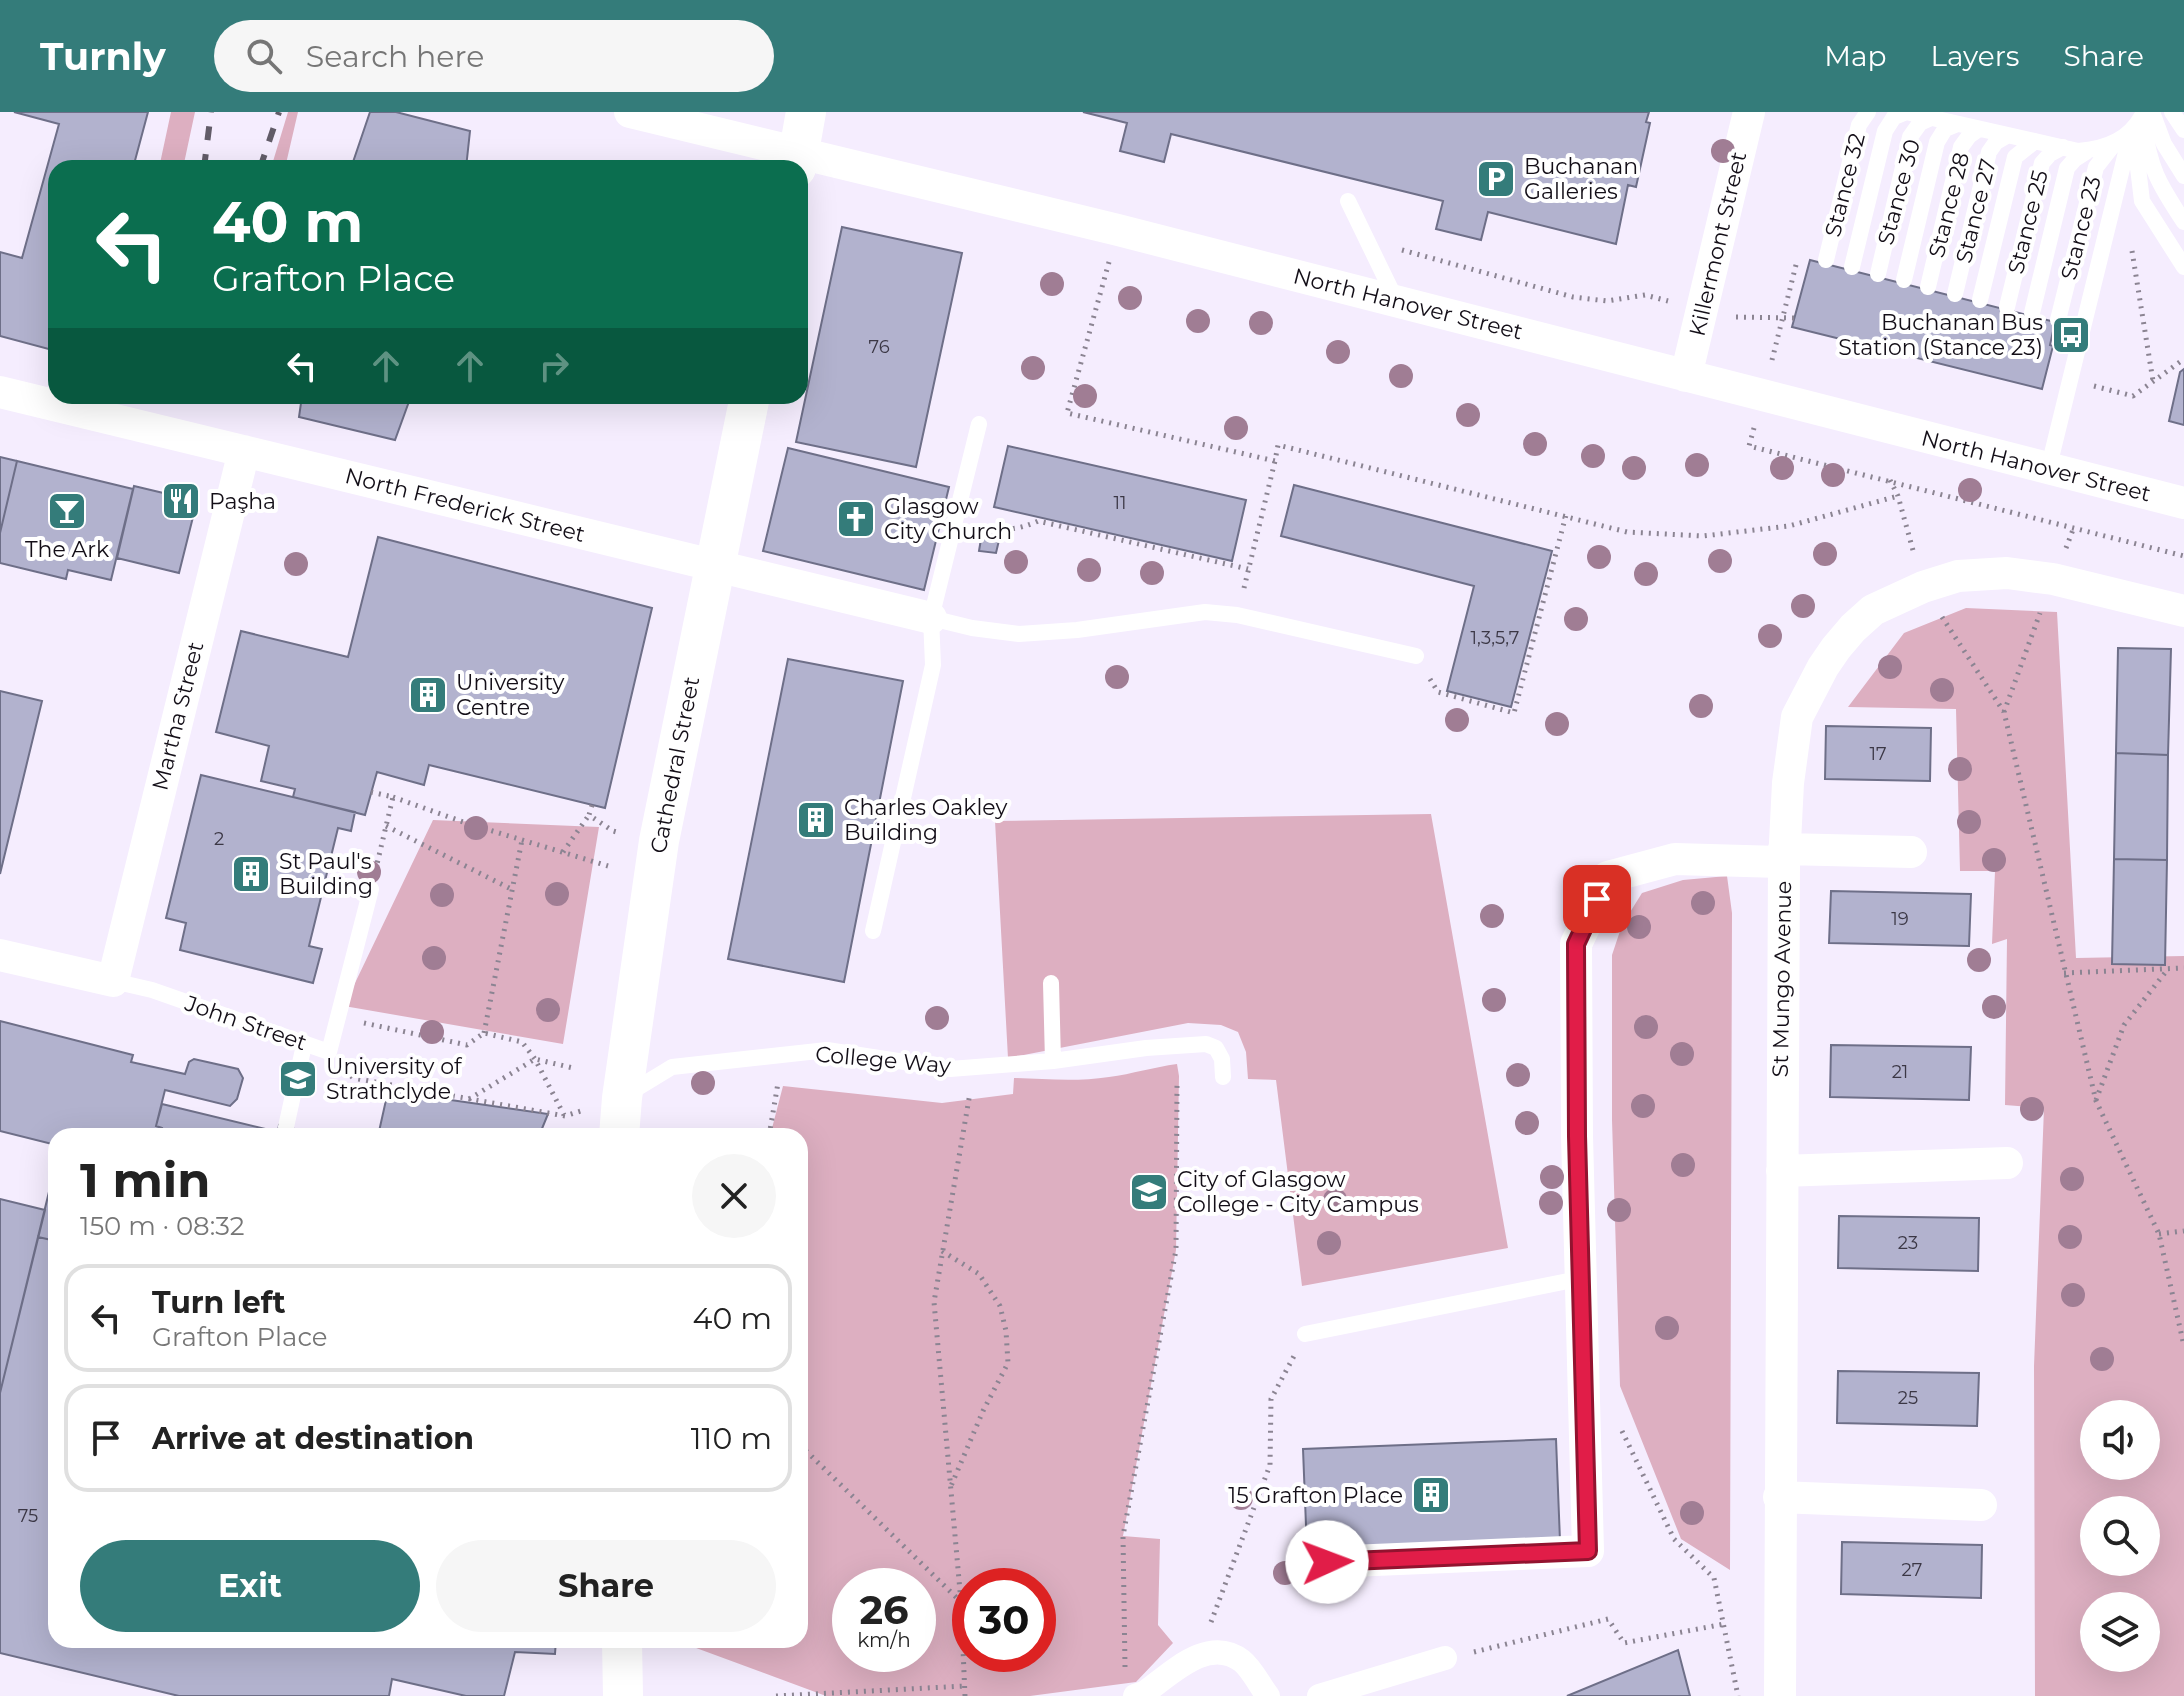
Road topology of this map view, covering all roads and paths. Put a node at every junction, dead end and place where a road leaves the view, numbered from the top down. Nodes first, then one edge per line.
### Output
1 (630, 112) edge
2 (806, 112) edge
3 (1868, 112) edge
4 (1906, 112) edge
5 (2172, 112) edge
6 (1747, 116) edge
7 (1931, 118) junction
8 (2141, 119) edge
9 (1957, 124) junction
10 (1979, 129) junction
11 (2184, 130) edge
12 (2008, 135) junction
13 (2035, 141) junction
14 (2115, 143) junction
15 (2063, 147) junction
16 (2089, 150) junction
17 (794, 160) edge
18 (797, 160) edge
19 (808, 163) edge
20 (2184, 176) edge
21 (1348, 201) dead end
22 (2184, 222) edge
23 (1118, 230) junction
24 (1395, 248) dead end
25 (1826, 260) dead end
26 (1852, 267) dead end
27 (2184, 267) edge
28 (1878, 274) dead end
29 (1904, 280) dead end
30 (1928, 287) dead end
31 (1955, 294) dead end
32 (1980, 300) dead end
33 (1396, 301) junction
34 (2007, 307) dead end
35 (1702, 310) junction
36 (2032, 313) dead end
37 (1795, 318) dead end
38 (2058, 320) dead end
39 (2184, 359) edge
40 (1686, 376) junction
41 (2071, 380) junction
42 (0, 392) edge
43 (48, 404) edge
44 (50, 404) edge
45 (748, 404) edge
46 (979, 424) dead end
47 (1749, 446) dead end
48 (244, 451) junction
49 (1275, 461) junction
50 (2048, 470) junction
51 (1890, 480) junction
52 (1898, 496) junction
53 (2184, 503) edge
54 (1566, 515) junction
55 (981, 527) dead end
56 (2184, 556) edge
57 (716, 566) junction
58 (1248, 569) junction
59 (2053, 579) junction
60 (1923, 587) junction
61 (2184, 611) edge
62 (1237, 615) junction
63 (931, 618) junction
64 (1416, 656) dead end
65 (1438, 692) dead end
66 (2004, 712) junction
67 (371, 792) dead end
68 (393, 797) junction
69 (592, 805) dead end
70 (589, 815) junction
71 (386, 826) junction
72 (613, 831) dead end
73 (522, 840) junction
74 (563, 852) junction
75 (1911, 852) dead end
76 (1784, 855) junction
77 (608, 866) dead end
78 (371, 889) joint
79 (513, 890) junction
80 (873, 931) dead end
81 (0, 955) edge
82 (2184, 968) edge
83 (2168, 969) junction
84 (2064, 973) junction
85 (113, 981) junction
86 (1051, 983) dead end
87 (338, 1017) junction
88 (484, 1033) junction
89 (304, 1045) junction
90 (329, 1052) junction
91 (783, 1054) junction
92 (535, 1059) junction
93 (1053, 1061) junction
94 (975, 1066) junction
95 (573, 1068) dead end
96 (1223, 1077) dead end
97 (1177, 1085) dead end
98 (468, 1100) junction
99 (2096, 1101) junction
100 (565, 1116) junction
101 (620, 1117) edge
102 (286, 1127) dead end
103 (770, 1128) edge
104 (2007, 1163) dead end
105 (1782, 1171) junction
106 (2184, 1231) edge
107 (2159, 1234) junction
108 (942, 1251) junction
109 (1583, 1278) junction
110 (1305, 1334) joint
111 (2184, 1346) edge
112 (1582, 1380) junction
113 (808, 1453) edge
114 (950, 1486) junction
115 (1779, 1497) junction
116 (1981, 1505) dead end
117 (1327, 1562) dead end
118 (958, 1568) edge
119 (952, 1593) edge
120 (1724, 1624) junction
121 (622, 1648) edge
122 (1199, 1654) junction
123 (1445, 1658) joint
124 (1126, 1668) dead end
125 (964, 1672) edge
126 (965, 1686) junction
127 (623, 1696) edge
128 (776, 1696) edge
129 (965, 1696) edge
130 (1135, 1696) edge
131 (1268, 1696) edge
132 (1319, 1696) edge
133 (1738, 1696) edge
134 (1780, 1696) edge

1 - 17 street, North Hanover Street
2 - 18 street
3 - 25 lane, Stance 32
4 - 7 lane
4 - 26 lane
5 - 11 lane
6 - 35 street, Killermont Street
7 - 9 lane
7 - 28 lane, Stance 30
8 - 14 lane
8 - 20 lane
8 - 22 lane
8 - 27 lane
8 - 41 lane
9 - 10 lane
9 - 29 lane
10 - 12 lane
10 - 30 lane, Stance 28
12 - 13 lane
12 - 31 lane, Stance 27
13 - 15 lane
13 - 32 lane
14 - 16 lane
14 - 38 lane, Stance 23
15 - 16 lane
15 - 34 lane, Stance 25
16 - 36 lane
19 - 23 street, North Hanover Street
21 - 33 lane
23 - 33 street, North Hanover Street
23 - 49 path
24 - 35 path
33 - 40 street, North Hanover Street
35 - 37 path
35 - 40 street, Killermont Street
39 - 41 path
40 - 50 street, North Hanover Street
41 - 50 lane
42 - 43 street, North Frederick Street
44 - 48 street, North Frederick Street
45 - 57 street, Cathedral Street
46 - 63 lane
47 - 51 path
48 - 57 street, North Frederick Street
48 - 85 street, Martha Street
49 - 54 path
49 - 58 path
50 - 53 street, North Hanover Street
51 - 52 path
51 - 56 path
52 - 54 path
52 - 60 path
54 - 65 path
55 - 58 path
57 - 63 street, North Frederick Street
57 - 101 street, Cathedral Street
58 - 62 path
59 - 60 street, St Mungo Avenue
59 - 61 street, St Mungo Avenue
59 - 66 path
60 - 66 path
60 - 76 street, St Mungo Avenue
62 - 63 lane
62 - 64 lane
63 - 80 lane
66 - 84 path
67 - 68 path
68 - 71 path
68 - 73 path
69 - 70 path
70 - 72 path
70 - 74 path
71 - 78 path
71 - 79 path
73 - 74 path
73 - 79 path
74 - 77 path
75 - 76 street
76 - 105 street, St Mungo Avenue
76 - 109 street
78 - 87 lane, John Street
79 - 88 path
81 - 85 street, John Street
82 - 83 path
83 - 84 path
83 - 99 path
84 - 99 path
85 - 89 lane, John Street
86 - 93 lane
87 - 88 path
87 - 90 lane, John Street
88 - 92 path
89 - 90 lane, John Street
89 - 102 lane
90 - 98 path
91 - 94 lane, College Way
91 - 101 lane, College Way
91 - 103 path
92 - 95 path
92 - 98 path
92 - 100 path
93 - 94 lane, College Way
93 - 96 lane, College Way
94 - 108 path
97 - 124 path
98 - 100 path
99 - 107 path
100 - 101 path
104 - 105 street
105 - 115 street, St Mungo Avenue
106 - 107 path
107 - 111 path
108 - 114 path
108 - 114 path
109 - 110 lane
109 - 112 street
110 - 122 path
112 - 117 street
112 - 120 path
113 - 119 path
114 - 118 path
115 - 116 street
115 - 134 street, St Mungo Avenue
120 - 123 path
120 - 133 path
121 - 127 street
122 - 130 street
122 - 131 street
123 - 132 street
125 - 126 path
126 - 128 path
126 - 129 path

